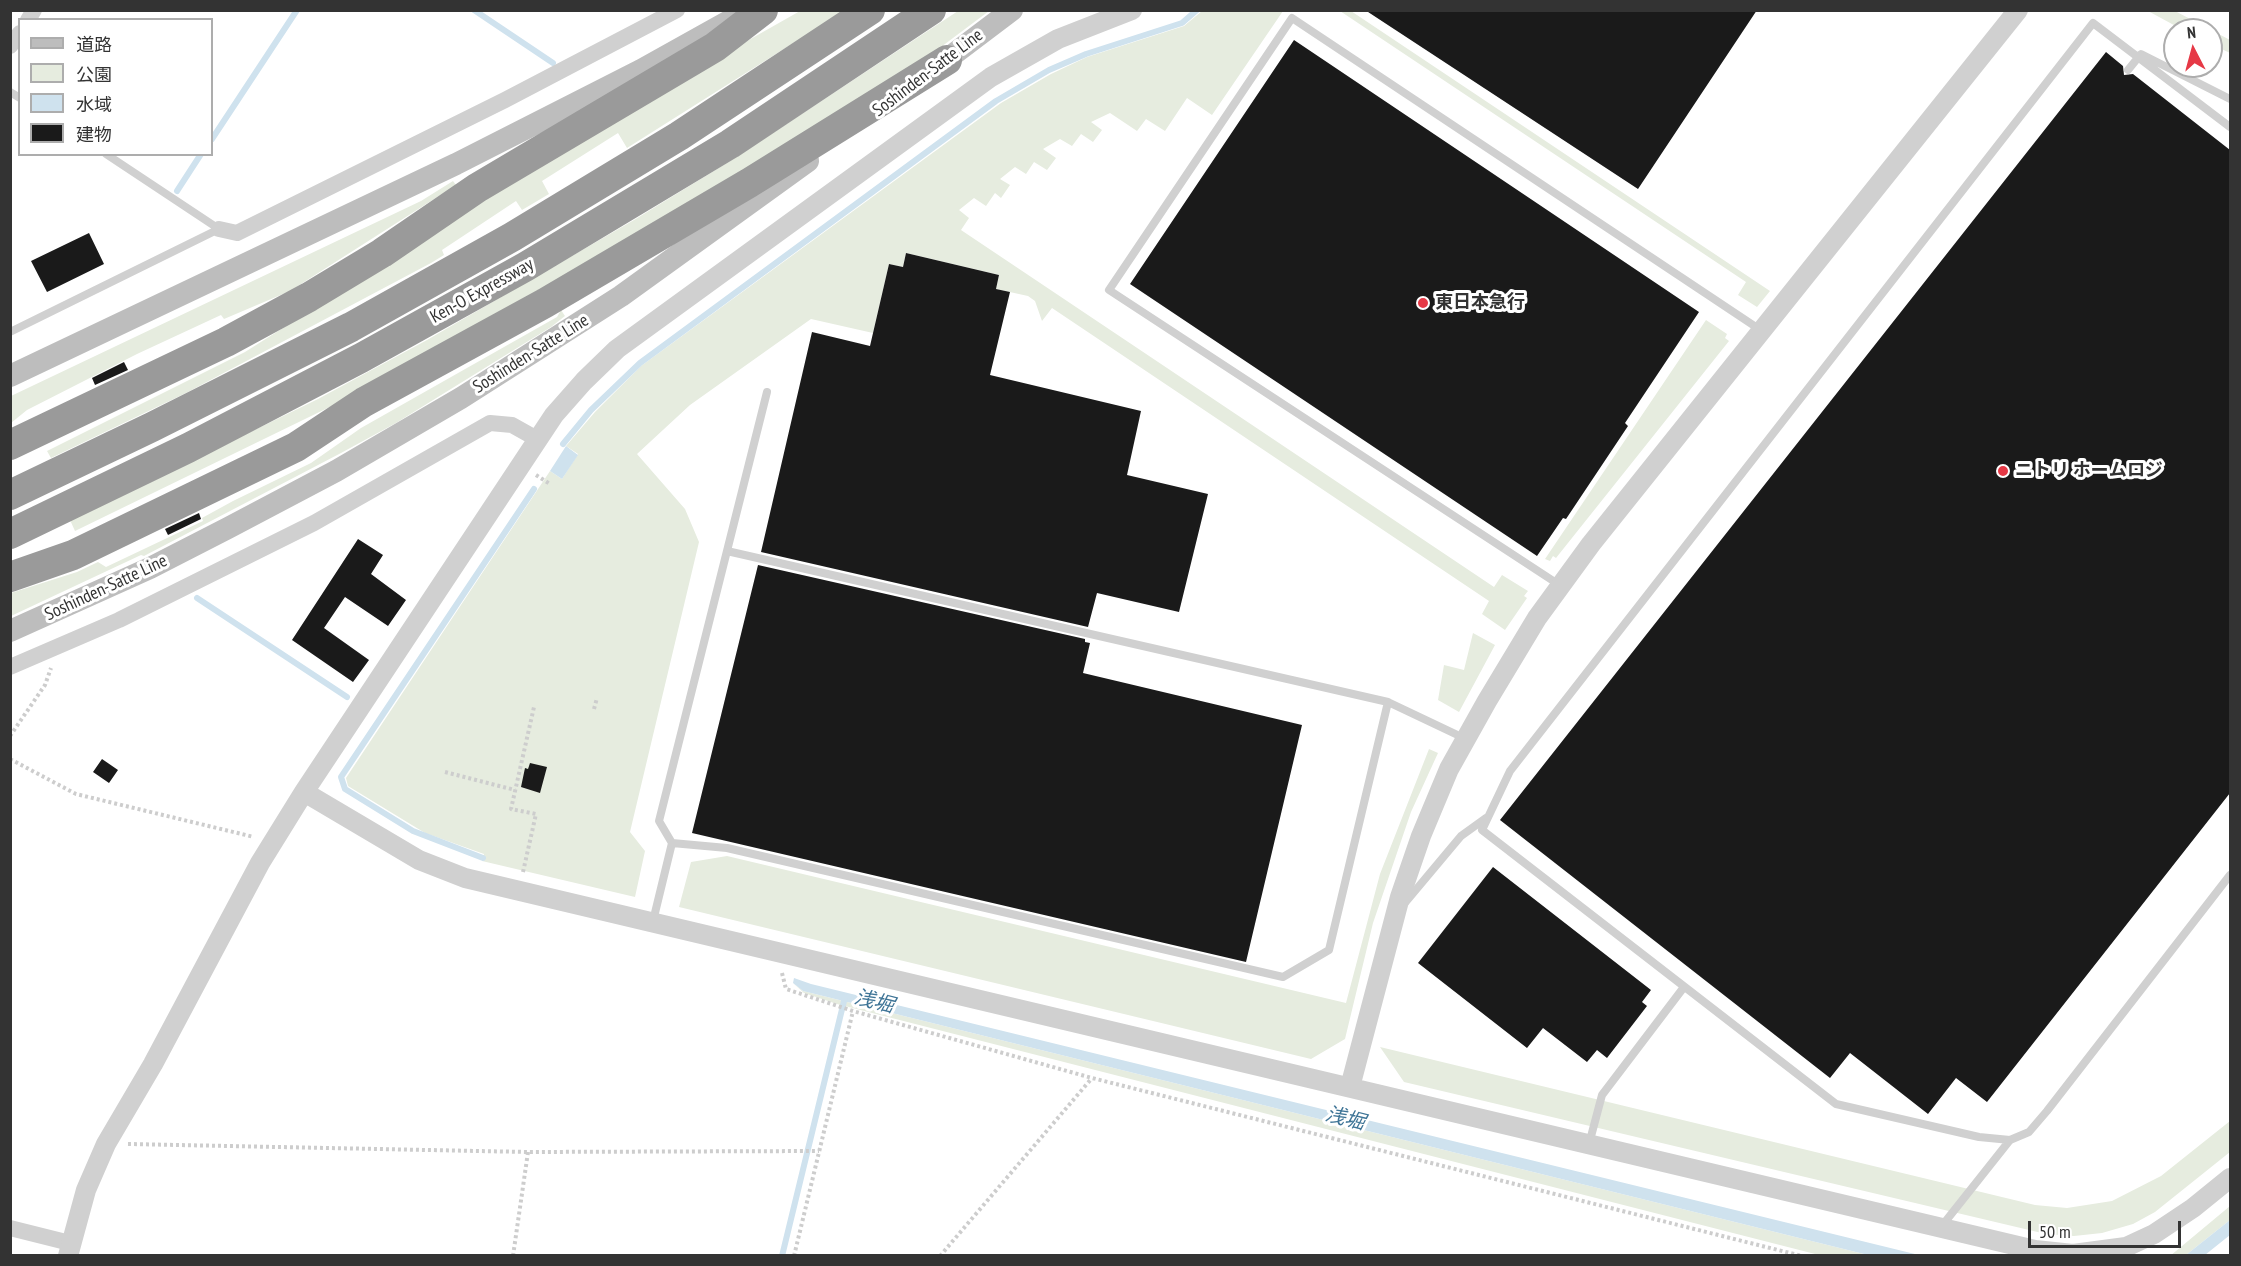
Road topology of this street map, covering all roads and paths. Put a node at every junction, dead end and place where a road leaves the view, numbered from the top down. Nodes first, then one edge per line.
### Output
1 (677, 10) edge
2 (748, 10) edge
3 (763, 10) edge
4 (870, 10) edge
5 (931, 10) edge
6 (1012, 10) edge
7 (1132, 10) edge
8 (2018, 10) edge
9 (947, 60) junction
10 (2128, 70) dead end
11 (2230, 99) edge
12 (2230, 127) edge
13 (109, 156) edge
14 (219, 229) junction
15 (1762, 331) junction
16 (10, 332) edge
17 (10, 376) edge
18 (767, 392) dead end
19 (537, 439) junction
20 (10, 445) edge
21 (533, 473) dead end
22 (550, 484) dead end
23 (10, 495) edge
24 (10, 534) edge
25 (727, 551) junction
26 (10, 577) edge
27 (1561, 586) junction
28 (10, 631) edge
29 (59, 646) junction
30 (10, 667) edge
31 (597, 698) dead end
32 (1388, 702) junction
33 (534, 707) dead end
34 (594, 710) dead end
35 (10, 736) edge
36 (1466, 740) junction
37 (10, 759) edge
38 (445, 772) dead end
39 (515, 790) junction
40 (304, 792) junction
41 (1489, 816) junction
42 (273, 842) junction
43 (672, 843) junction
44 (2230, 875) edge
45 (522, 876) dead end
46 (1395, 914) junction
47 (653, 921) junction
48 (775, 949) junction
49 (1684, 987) junction
50 (853, 1011) junction
51 (1092, 1078) junction
52 (1350, 1087) junction
53 (2010, 1140) junction
54 (106, 1144) junction
55 (1588, 1144) junction
56 (819, 1151) junction
57 (528, 1152) junction
58 (2230, 1178) edge
59 (10, 1228) edge
60 (1940, 1228) junction
61 (69, 1249) edge
62 (1791, 1254) edge
63 (513, 1256) edge
64 (794, 1256) edge
65 (940, 1256) edge
66 (1802, 1256) edge

1 - 14 street
2 - 17 main road
3 - 20 highway
4 - 23 highway, Ken-O Expressway
5 - 24 highway, Ken-O Expressway
6 - 9 main road, Soshinden-Satte Line
7 - 19 street
8 - 15 street
9 - 26 highway
9 - 28 main road, Soshinden-Satte Line
10 - 11 lane
12 - 41 lane
13 - 14 lane
14 - 16 lane
15 - 27 street
15 - 27 lane
18 - 25 lane
19 - 29 street
19 - 40 street
21 - 22 path
25 - 32 lane
25 - 43 lane
27 - 36 street
29 - 30 street
29 - 35 path
31 - 34 path
32 - 36 lane
32 - 43 lane
33 - 39 path
36 - 46 street
37 - 42 path
38 - 39 path
39 - 45 path
40 - 42 street
40 - 47 street
41 - 46 lane
41 - 49 lane
42 - 54 street
43 - 47 lane
44 - 53 lane
46 - 52 street
47 - 48 street
48 - 50 path
48 - 52 street
49 - 53 lane
49 - 55 lane
50 - 51 path
50 - 56 path
51 - 62 path
51 - 65 path
52 - 55 street
53 - 60 lane
54 - 57 path
54 - 61 street
55 - 60 street
56 - 57 path
56 - 64 path
57 - 63 path
58 - 60 street
59 - 61 street
62 - 66 path

